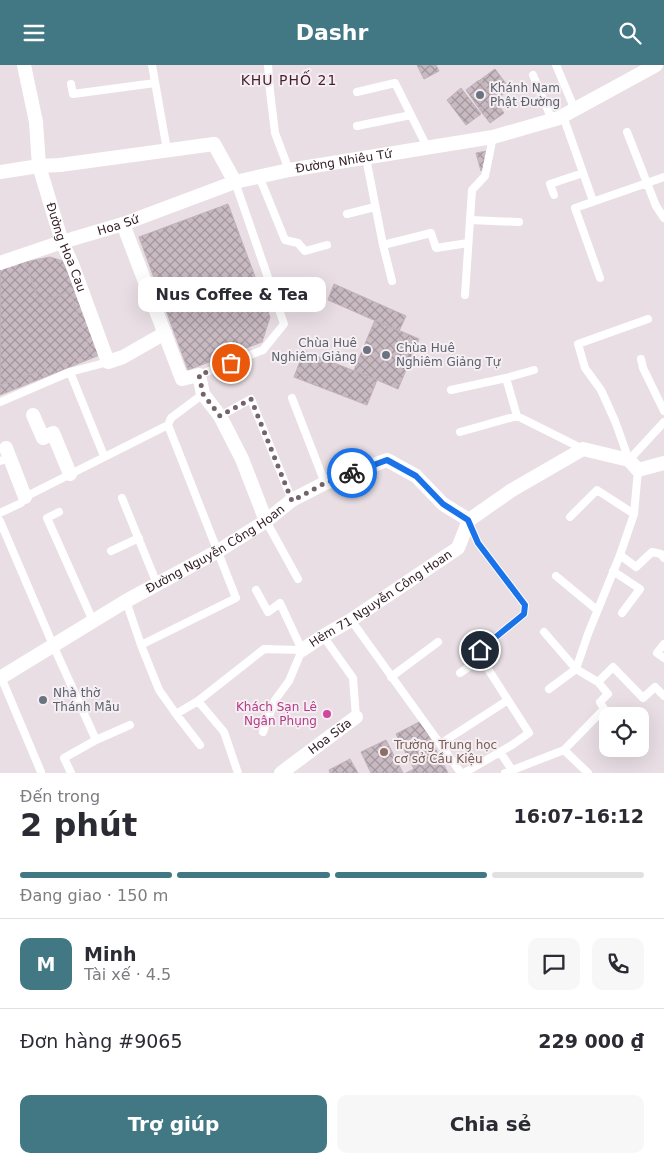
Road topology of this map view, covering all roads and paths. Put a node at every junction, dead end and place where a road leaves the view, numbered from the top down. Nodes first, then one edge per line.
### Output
1 (24, 65) edge
2 (152, 65) edge
3 (268, 65) edge
4 (556, 65) edge
5 (656, 65) edge
6 (533, 75) dead end
7 (155, 83) junction
8 (71, 84) dead end
9 (357, 92) dead end
10 (411, 115) junction
11 (563, 115) junction
12 (357, 125) dead end
13 (627, 132) dead end
14 (494, 137) junction
15 (427, 147) junction
16 (166, 150) junction
17 (366, 158) junction
18 (39, 166) junction
19 (289, 170) junction
20 (0, 172) edge
21 (583, 173) junction
22 (259, 176) junction
23 (664, 177) edge
24 (235, 182) junction
25 (648, 183) junction
26 (554, 195) dead end
27 (594, 201) junction
28 (375, 207) junction
29 (347, 214) dead end
30 (664, 218) edge
31 (470, 220) junction
32 (519, 221) dead end
33 (123, 224) junction
34 (62, 242) junction
35 (468, 243) junction
36 (326, 245) dead end
37 (383, 245) junction
38 (0, 263) edge
39 (600, 278) dead end
40 (392, 281) dead end
41 (465, 295) dead end
42 (648, 319) dead end
43 (164, 333) junction
44 (641, 359) dead end
45 (108, 362) junction
46 (534, 369) dead end
47 (70, 372) junction
48 (199, 375) junction
49 (506, 378) junction
50 (451, 390) dead end
51 (203, 394) junction
52 (292, 397) dead end
53 (0, 402) edge
54 (664, 411) edge
55 (33, 415) dead end
56 (220, 416) junction
57 (517, 416) junction
58 (664, 422) edge
59 (168, 425) junction
60 (460, 433) dead end
61 (583, 449) junction
62 (5, 456) edge
63 (104, 456) junction
64 (664, 463) edge
65 (633, 465) junction
66 (70, 474) junction
67 (325, 483) junction
68 (25, 497) junction
69 (122, 498) dead end
70 (292, 501) junction
71 (59, 512) dead end
72 (0, 513) edge
73 (634, 514) junction
74 (570, 517) dead end
75 (468, 520) junction
76 (0, 521) edge
77 (266, 521) junction
78 (139, 538) junction
79 (111, 551) dead end
80 (218, 551) junction
81 (620, 555) junction
82 (664, 558) edge
83 (613, 571) junction
84 (556, 576) dead end
85 (298, 579) dead end
86 (157, 584) junction
87 (256, 590) dead end
88 (126, 601) junction
89 (597, 610) junction
90 (622, 613) dead end
91 (351, 620) junction
92 (93, 621) junction
93 (544, 633) dead end
94 (323, 636) junction
95 (438, 642) dead end
96 (664, 644) edge
97 (53, 645) junction
98 (141, 645) junction
99 (302, 650) junction
100 (481, 658) junction
101 (664, 658) edge
102 (576, 669) junction
103 (460, 673) dead end
104 (1, 677) edge
105 (391, 677) junction
106 (598, 682) junction
107 (549, 689) dead end
108 (664, 695) edge
109 (508, 700) junction
110 (198, 701) junction
111 (176, 714) junction
112 (356, 717) joint
113 (130, 725) dead end
114 (263, 732) dead end
115 (96, 740) junction
116 (440, 744) junction
117 (200, 745) dead end
118 (564, 749) junction
119 (500, 752) junction
120 (42, 772) edge
121 (510, 772) edge
122 (71, 773) edge
123 (238, 773) edge
124 (281, 773) edge
125 (462, 773) edge
126 (588, 773) edge

1 - 18 street, Đường Hoa Cau
2 - 7 lane
3 - 19 lane
4 - 11 lane
5 - 11 street, Đường Nhiêu Tứ
6 - 11 lane
7 - 8 lane
7 - 16 lane
9 - 10 lane
10 - 12 lane
10 - 15 lane
11 - 14 street, Đường Nhiêu Tứ
11 - 21 lane
13 - 25 lane
14 - 15 street, Đường Nhiêu Tứ
14 - 31 lane
15 - 17 street, Đường Nhiêu Tứ
16 - 18 street
16 - 24 street
17 - 19 street, Đường Nhiêu Tứ
17 - 28 lane
18 - 20 street
18 - 34 street, Đường Hoa Cau
19 - 22 street, Đường Nhiêu Tứ
21 - 26 lane
21 - 27 lane
22 - 24 street, Đường Nhiêu Tứ
22 - 36 lane
23 - 25 lane
24 - 33 street, Hoa Sứ
24 - 48 lane
25 - 27 lane
25 - 30 lane
27 - 39 lane
28 - 29 lane
28 - 37 lane
31 - 32 lane
31 - 35 lane
33 - 34 street, Hoa Sứ
33 - 43 street
34 - 38 street, Hoa Sứ
34 - 45 street, Đường Hoa Cau
35 - 37 lane
35 - 41 lane
37 - 40 lane
42 - 65 lane
43 - 45 street
43 - 48 street
44 - 54 lane
45 - 47 lane
46 - 49 lane
47 - 53 lane
47 - 63 lane
48 - 51 street
49 - 50 lane
49 - 57 lane
51 - 56 street
51 - 59 lane
52 - 67 lane
55 - 66 street
56 - 70 lane
56 - 77 street
57 - 60 lane
57 - 61 lane
58 - 65 lane
59 - 63 lane
59 - 80 lane
61 - 65 street
61 - 75 street
62 - 68 street
63 - 66 lane
64 - 65 street
65 - 73 lane
66 - 68 lane
67 - 70 street, Đường Nguyễn Công Hoan
67 - 75 street, Đường Nguyễn Công Hoan
68 - 72 lane
69 - 78 lane
70 - 77 street, Đường Nguyễn Công Hoan
71 - 92 lane
73 - 74 lane
73 - 81 lane
75 - 91 street, Hẻm 71 Nguyễn Công Hoan
75 - 100 lane
76 - 97 lane
77 - 80 street, Đường Nguyễn Công Hoan
77 - 85 lane
78 - 79 lane
78 - 86 lane
80 - 86 street, Đường Nguyễn Công Hoan
80 - 98 lane
81 - 82 lane
81 - 83 lane
83 - 89 lane
83 - 90 lane
84 - 89 lane
86 - 88 street, Đường Nguyễn Công Hoan
87 - 99 lane
88 - 92 street, Đường Nguyễn Công Hoan
88 - 98 lane
89 - 102 lane
91 - 94 street, Hẻm 71 Nguyễn Công Hoan
91 - 105 lane
92 - 97 street, Đường Nguyễn Công Hoan
93 - 102 lane
94 - 99 street, Hẻm 71 Nguyễn Công Hoan
94 - 112 lane
95 - 105 lane
96 - 101 lane
97 - 104 street, Đường Nguyễn Công Hoan
97 - 115 lane
98 - 111 lane
99 - 110 lane, Hẻm 71 Nguyễn Công Hoan
99 - 114 lane
100 - 103 lane
100 - 109 lane
102 - 106 lane
102 - 107 lane
104 - 120 lane
105 - 116 lane
106 - 108 lane
106 - 118 lane
109 - 116 lane
109 - 119 lane
110 - 111 lane, Hẻm 71 Nguyễn Công Hoan
110 - 123 lane
111 - 117 lane
112 - 124 street, Hoa Sữa
113 - 115 lane
115 - 122 lane
116 - 125 lane
118 - 121 lane
118 - 126 lane
119 - 121 lane
119 - 125 lane

